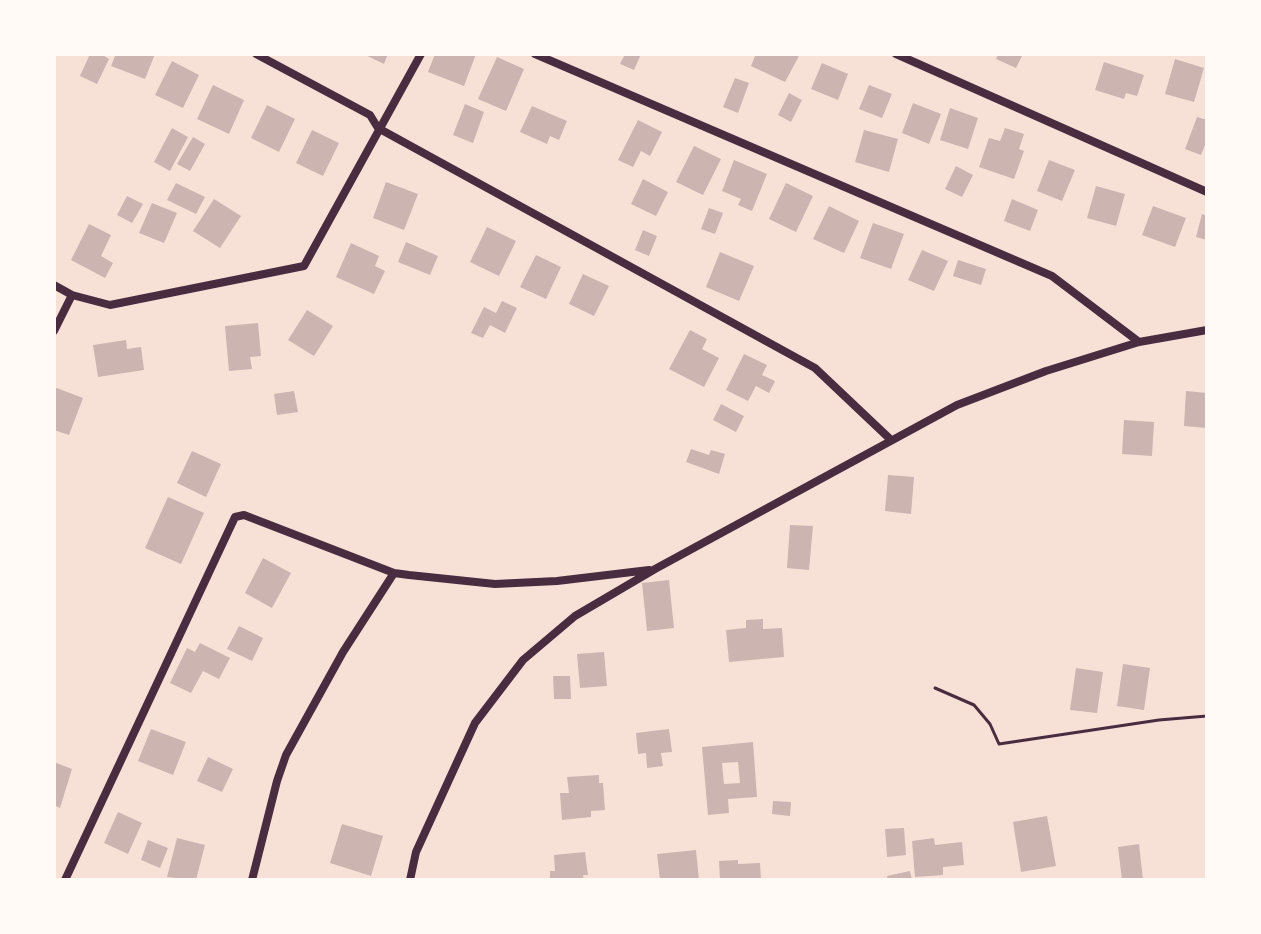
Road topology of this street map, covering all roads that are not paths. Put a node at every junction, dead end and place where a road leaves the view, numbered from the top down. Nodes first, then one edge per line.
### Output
1 (256, 54) edge
2 (421, 54) edge
3 (535, 54) edge
4 (896, 54) edge
5 (378, 128) junction
6 (1207, 192) edge
7 (54, 285) edge
8 (72, 295) junction
9 (1207, 330) edge
10 (54, 331) edge
11 (1139, 342) junction
12 (890, 439) junction
13 (655, 569) junction
14 (394, 573) junction
15 (65, 880) edge
16 (252, 880) edge
17 (410, 880) edge

1 - 5 street
2 - 5 street
3 - 11 street
4 - 6 street
5 - 8 street
5 - 12 street
7 - 8 street
8 - 10 street
9 - 11 street
11 - 12 street
12 - 13 street
13 - 14 street
13 - 17 street
14 - 15 street
14 - 16 street

